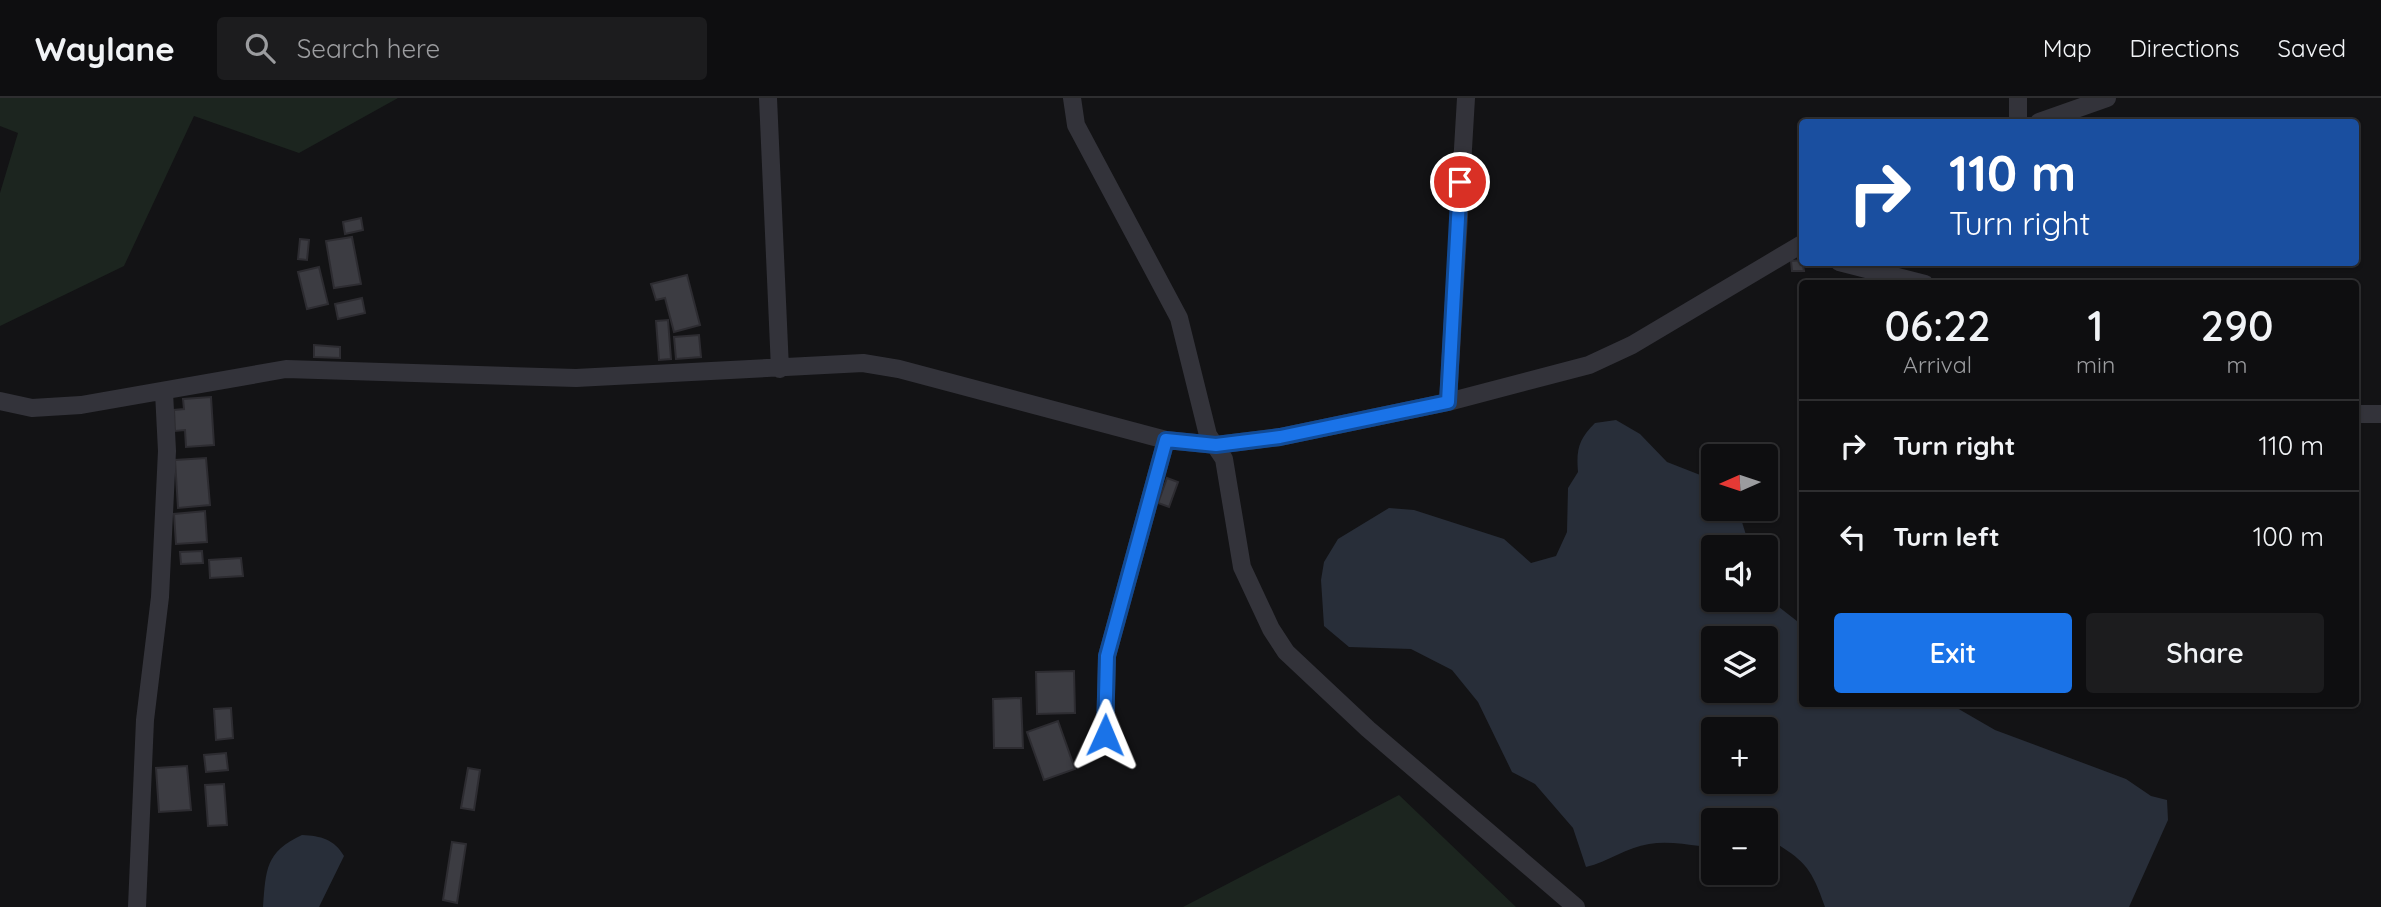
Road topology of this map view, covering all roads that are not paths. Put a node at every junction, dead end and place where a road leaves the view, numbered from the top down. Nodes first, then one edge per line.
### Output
1 (768, 98) edge
2 (1072, 98) edge
3 (1466, 98) edge
4 (2018, 98) edge
5 (2107, 98) edge
6 (2018, 119) edge
7 (2048, 119) edge
8 (1799, 246) edge
9 (1855, 266) edge
10 (1909, 280) edge
11 (780, 369) junction
12 (164, 392) junction
13 (0, 401) edge
14 (1448, 402) junction
15 (2359, 414) edge
16 (2381, 414) edge
17 (1166, 440) junction
18 (1216, 445) junction
19 (1105, 735) dead end
20 (137, 907) edge
21 (1577, 907) edge

1 - 11 street
2 - 18 street
3 - 14 street
4 - 6 street
5 - 7 street
8 - 14 street
9 - 10 street
11 - 12 street
11 - 17 street
12 - 13 street
12 - 20 street
14 - 18 street
15 - 16 street
17 - 18 street
17 - 19 street
18 - 21 street

